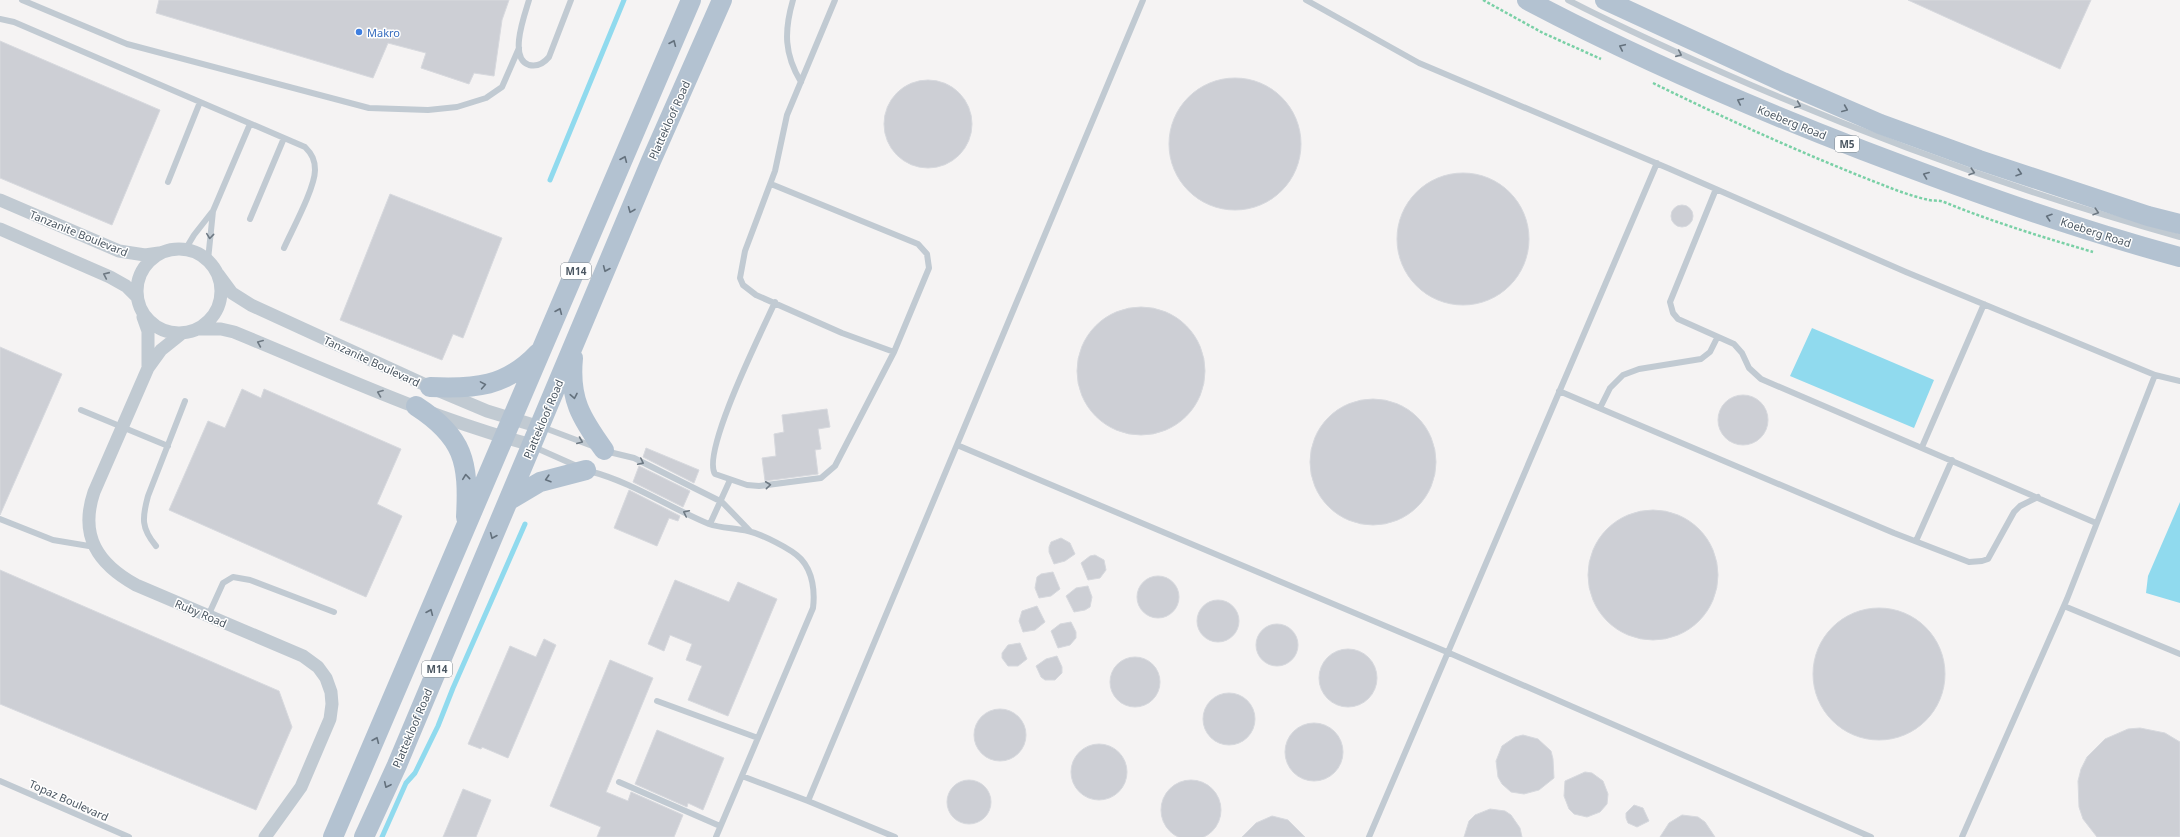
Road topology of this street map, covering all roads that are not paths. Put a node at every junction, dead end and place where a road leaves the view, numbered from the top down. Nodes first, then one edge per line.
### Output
1 (22, 0) edge
2 (529, 0) edge
3 (571, 0) edge
4 (691, 0) edge
5 (722, 0) edge
6 (793, 0) edge
7 (835, 0) edge
8 (1143, 0) edge
9 (1306, 0) edge
10 (1527, 0) edge
11 (1568, 0) edge
12 (1605, 0) edge
13 (0, 19) edge
14 (519, 48) junction
15 (801, 82) junction
16 (200, 102) junction
17 (250, 124) junction
18 (284, 138) junction
19 (1657, 163) junction
20 (168, 182) dead end
21 (771, 184) junction
22 (1716, 189) junction
23 (0, 200) edge
24 (213, 211) junction
25 (250, 219) dead end
26 (2180, 224) edge
27 (0, 229) edge
28 (2180, 237) edge
29 (284, 248) dead end
30 (185, 250) junction
31 (160, 253) junction
32 (2180, 257) edge
33 (208, 260) junction
34 (218, 274) junction
35 (137, 297) junction
36 (775, 302) junction
37 (1984, 304) junction
38 (142, 312) junction
39 (198, 329) junction
40 (182, 334) junction
41 (1717, 338) junction
42 (574, 344) junction
43 (544, 347) junction
44 (894, 352) junction
45 (148, 368) junction
46 (2155, 375) junction
47 (2180, 381) edge
48 (430, 387) junction
49 (1559, 391) junction
50 (185, 401) dead end
51 (416, 406) junction
52 (1600, 408) junction
53 (81, 410) dead end
54 (513, 418) junction
55 (540, 427) junction
56 (123, 428) junction
57 (505, 438) junction
58 (957, 445) junction
59 (168, 446) junction
60 (532, 446) junction
61 (1922, 448) junction
62 (604, 450) junction
63 (1952, 460) junction
64 (586, 470) junction
65 (730, 480) junction
66 (2038, 497) junction
67 (508, 500) junction
68 (722, 502) junction
69 (0, 519) edge
70 (2096, 523) junction
71 (710, 524) junction
72 (465, 530) junction
73 (750, 531) junction
74 (1916, 541) junction
75 (156, 546) dead end
76 (95, 547) junction
77 (2064, 606) junction
78 (334, 612) dead end
79 (208, 616) junction
80 (1447, 652) junction
81 (2180, 654) edge
82 (657, 701) dead end
83 (758, 738) junction
84 (742, 776) junction
85 (0, 781) edge
86 (619, 782) dead end
87 (808, 800) junction
88 (720, 826) junction
89 (129, 837) edge
90 (266, 837) edge
91 (333, 837) edge
92 (364, 837) edge
93 (716, 837) edge
94 (895, 837) edge
95 (1368, 837) edge
96 (1871, 837) edge
97 (1962, 837) edge

1 - 14 lane
2 - 14 lane
3 - 14 lane
43 -> 4 main road, M14
5 -> 42 main road, Plattekloof Road / M14
6 - 15 lane
7 - 15 lane
8 - 58 lane
9 - 19 lane
32 -> 10 main road, Koeberg Road / M5
11 -> 28 lane
12 -> 26 main road
13 - 16 lane
15 - 21 lane
16 - 17 lane
16 - 20 lane
17 - 18 lane
17 - 24 lane
18 - 25 lane
18 - 29 lane
19 - 22 lane
19 - 49 lane
21 - 36 lane
21 - 44 lane
22 - 37 lane
22 - 41 lane
23 - 31 street, Tanzanite Boulevard
24 - 30 lane
24 -> 33 lane
35 -> 27 street
30 - 31 street
30 - 33 street
31 - 35 street
33 - 34 street
34 - 39 street
34 - 48 street, Tanzanite Boulevard
35 - 38 street
36 - 44 lane
36 - 65 lane
37 - 46 lane
37 - 61 lane
38 - 40 street
38 - 45 street, Ruby Road
39 - 40 street
51 -> 39 street, Tanzanite Boulevard
40 - 45 street, Ruby Road
41 - 52 lane
41 - 61 lane
42 - 55 main road, Plattekloof Road / M14
42 -> 62 main road
48 -> 43 main road
43 - 54 main road, M14
65 -> 44 lane
45 - 56 street, Ruby Road
46 - 47 lane
46 - 70 lane
48 - 54 street, Tanzanite Boulevard
49 - 52 lane
49 - 80 lane
50 - 59 lane
51 - 57 street, Tanzanite Boulevard
72 -> 51 main road
52 - 74 lane
53 - 56 lane
54 - 55 street, Tanzanite Boulevard
54 - 57 main road, M14
55 - 60 main road, Plattekloof Road / M14
55 -> 62 lane
56 - 59 lane
56 - 76 street, Ruby Road
57 - 60 street, Tanzanite Boulevard
57 - 72 main road, M14
58 - 80 lane
58 - 87 lane
59 - 75 lane
60 - 64 lane
60 - 67 main road, Plattekloof Road / M14
61 - 63 lane
62 -> 68 lane
63 - 66 lane
63 - 74 lane
64 -> 67 main road
71 -> 64 lane
65 - 68 lane
66 - 70 lane
66 - 74 lane
67 -> 92 main road, Plattekloof Road / M14
68 - 71 lane
68 - 73 lane
69 - 76 lane
70 - 77 lane
71 - 73 lane
91 -> 72 main road, M14
73 - 83 lane
76 - 79 street, Ruby Road
77 - 81 lane
77 - 97 lane
78 - 79 lane
79 - 90 street, Ruby Road
80 - 95 lane
80 - 96 lane
82 - 83 lane
83 - 84 lane
84 - 87 lane
84 - 88 lane
85 - 89 lane, Topaz Boulevard
86 - 88 lane
87 - 94 lane
88 - 93 lane

